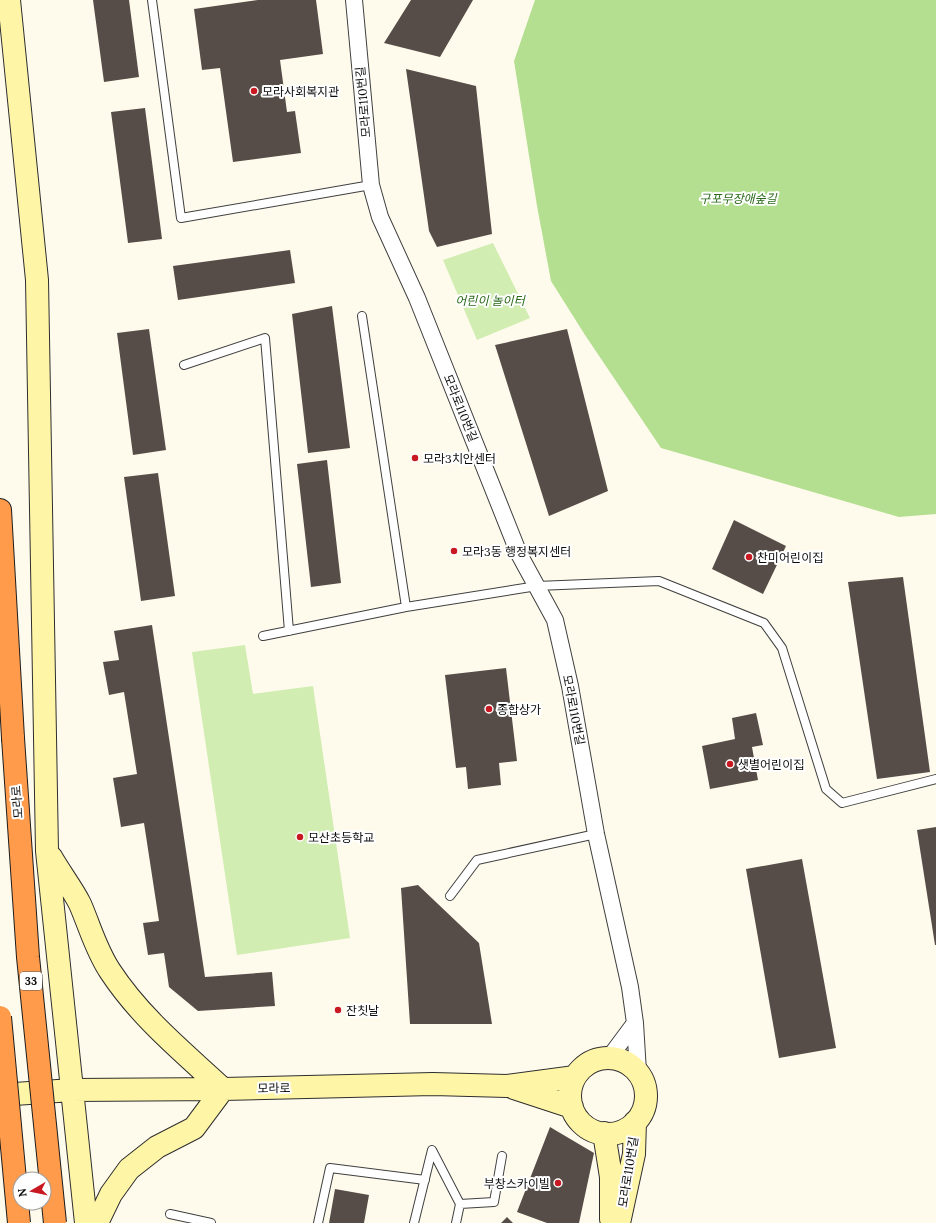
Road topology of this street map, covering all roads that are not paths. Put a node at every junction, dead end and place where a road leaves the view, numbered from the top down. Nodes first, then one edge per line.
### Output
1 (9, 0) edge
2 (152, 0) edge
3 (354, 0) edge
4 (371, 185) junction
5 (362, 316) dead end
6 (184, 365) dead end
7 (0, 510) edge
8 (537, 586) junction
9 (406, 607) junction
10 (288, 631) junction
11 (262, 636) dead end
12 (936, 779) edge
13 (596, 834) junction
14 (47, 851) junction
15 (450, 896) dead end
16 (0, 1017) edge
17 (635, 1022) junction
18 (609, 1058) junction
19 (638, 1072) junction
20 (575, 1077) junction
21 (507, 1086) junction
22 (223, 1089) junction
23 (72, 1090) junction
24 (0, 1095) edge
25 (572, 1107) junction
26 (635, 1122) junction
27 (604, 1133) junction
28 (502, 1156) dead end
29 (425, 1180) junction
30 (460, 1204) junction
31 (170, 1214) dead end
32 (18, 1223) edge
33 (55, 1223) edge
34 (86, 1223) edge
35 (97, 1223) edge
36 (211, 1223) edge
37 (318, 1223) edge
38 (414, 1223) edge
39 (456, 1223) edge
40 (612, 1223) edge
41 (619, 1223) edge

1 - 14 main road
2 - 4 lane
3 - 4 street, 모라로110번길
4 - 8 street, 모라로110번길
5 - 9 lane
6 - 10 lane
7 - 33 highway, 모라로 / 33, bridge
8 - 9 lane
8 - 12 lane
8 - 13 street, 모라로110번길
9 - 10 lane
10 - 11 lane
13 - 15 lane
13 - 17 street, 모라로110번길
14 - 22 main road
14 - 23 main road
16 - 32 highway, bridge
17 - 18 street
17 - 19 street, 모라로110번길
18 - 19 main road
18 - 20 main road
19 - 26 main road, 모라로110번길
20 - 21 main road, 모라로
20 - 25 main road
21 - 22 main road, 모라로
21 - 25 main road, 모라로
22 - 23 main road, 모라로
22 - 35 main road
23 - 24 main road, 모라로
23 - 34 main road
25 - 27 main road
26 - 27 main road, 모라로110번길
26 - 41 main road, 모라로110번길
27 - 40 main road, 모라로110번길
28 - 30 lane
29 - 30 lane
29 - 37 lane
29 - 38 lane
30 - 39 lane
31 - 36 lane

